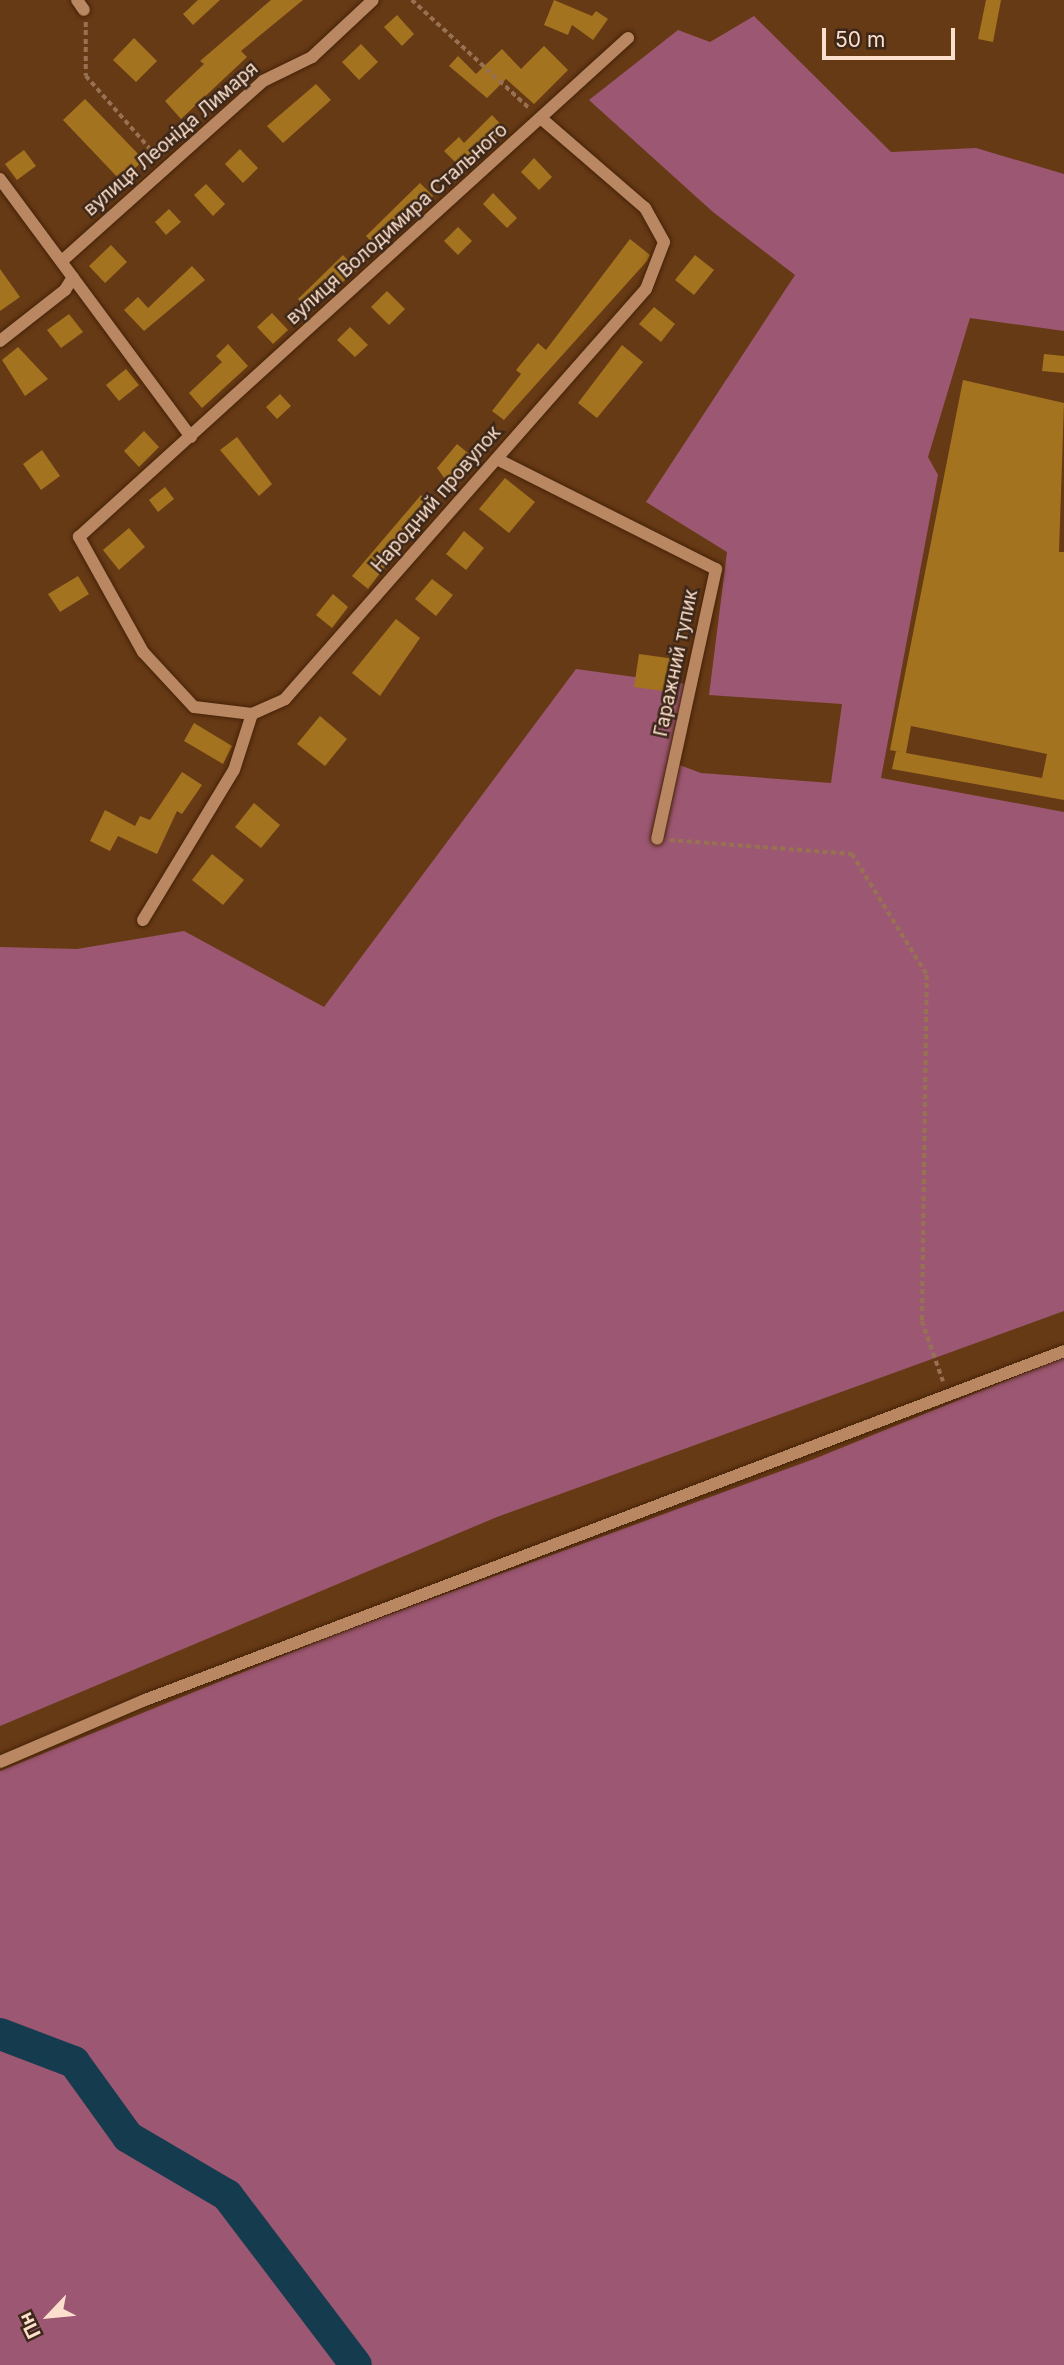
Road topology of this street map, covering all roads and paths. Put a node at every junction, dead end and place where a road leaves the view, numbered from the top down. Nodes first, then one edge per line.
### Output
1 (373, 0) edge
2 (412, 0) edge
3 (81, 5) edge
4 (628, 38) dead end
5 (542, 119) junction
6 (164, 165) junction
7 (0, 179) edge
8 (63, 260) junction
9 (73, 277) junction
10 (0, 341) edge
11 (191, 437) junction
12 (497, 459) junction
13 (251, 714) junction
14 (657, 839) joint
15 (143, 920) dead end
16 (1064, 1351) edge
17 (949, 1396) junction
18 (0, 1762) edge

1 - 6 street, вулиця Леоніда Лимаря
2 - 5 path
3 - 6 path
4 - 5 street, вулиця Володимира Стального
5 - 11 street, вулиця Володимира Стального
5 - 12 street, Народний провулок
6 - 8 street, вулиця Леоніда Лимаря
7 - 8 street
8 - 9 street
9 - 10 street
9 - 11 street
11 - 13 street
12 - 13 street, Народний провулок
12 - 14 street, Гаражний тупик
13 - 15 street
14 - 17 path
16 - 17 street
17 - 18 street

